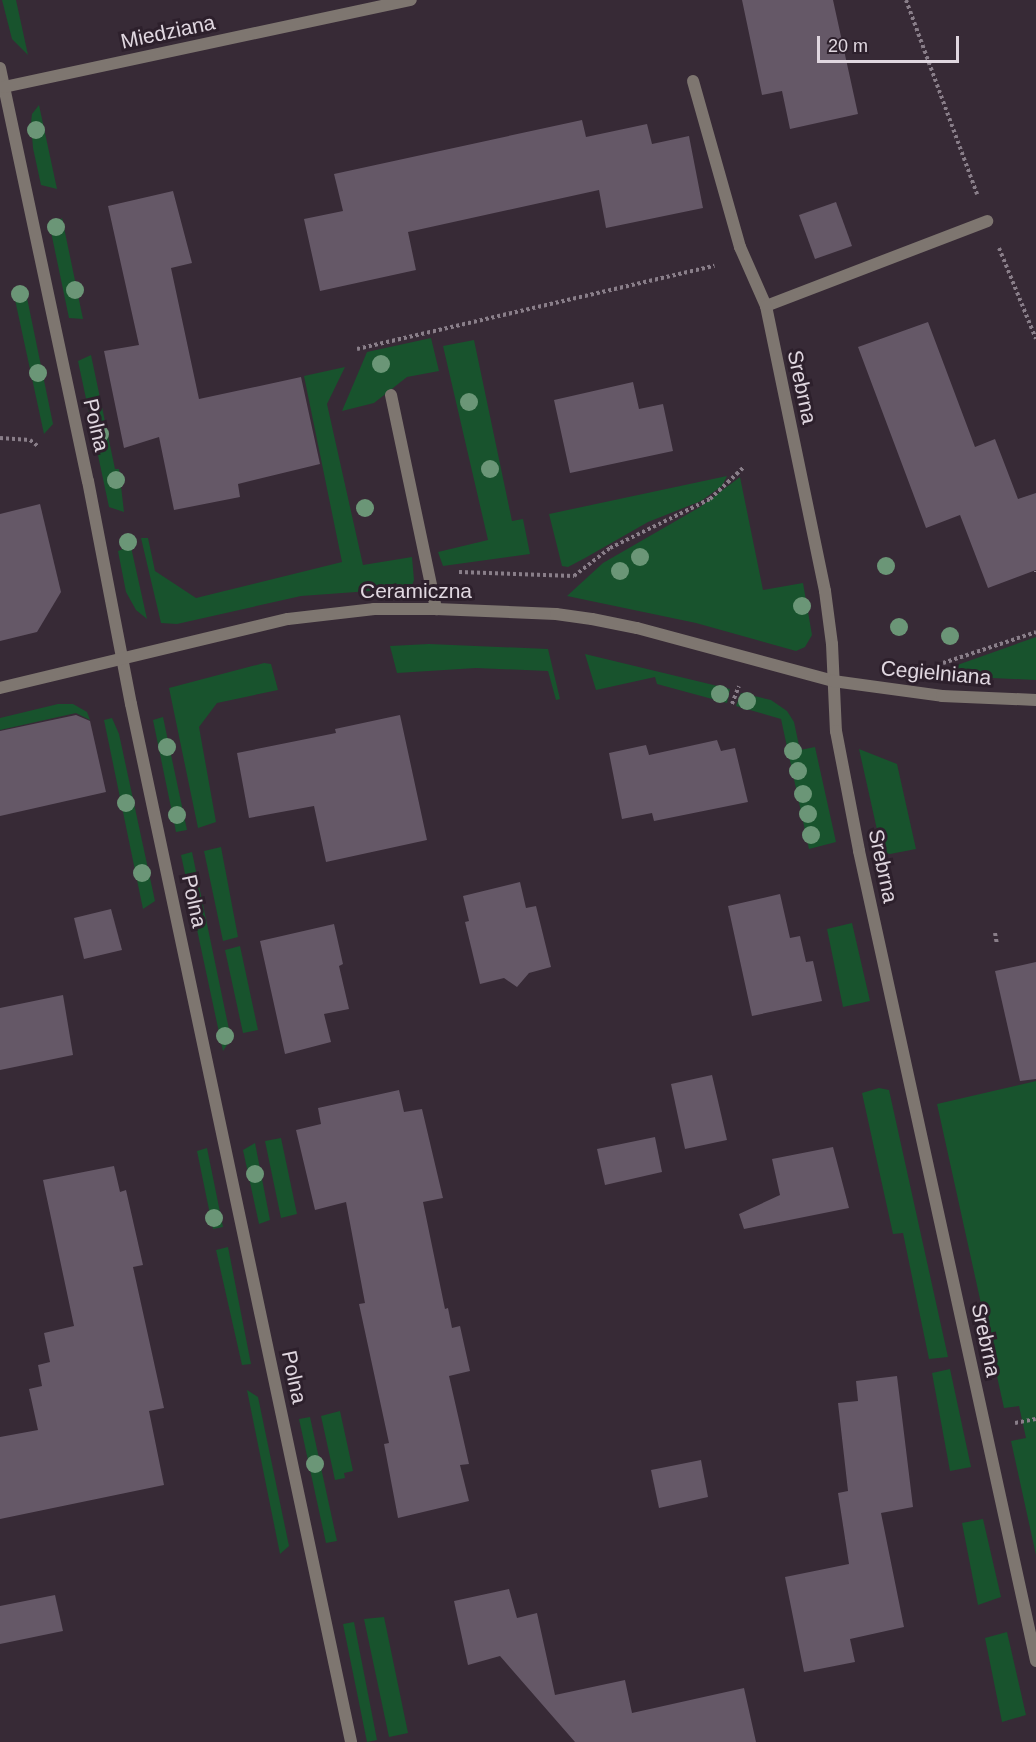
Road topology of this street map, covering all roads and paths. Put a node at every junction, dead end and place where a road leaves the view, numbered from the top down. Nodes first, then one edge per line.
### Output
1 (411, 0) edge
2 (907, 0) edge
3 (0, 68) edge
4 (693, 81) dead end
5 (4, 87) junction
6 (987, 220) junction
7 (705, 268) dead end
8 (766, 306) junction
9 (1036, 339) edge
10 (357, 349) dead end
11 (391, 395) dead end
12 (0, 438) edge
13 (39, 447) dead end
14 (744, 466) dead end
15 (429, 574) junction
16 (436, 609) junction
17 (1036, 632) edge
18 (123, 659) junction
19 (936, 665) dead end
20 (833, 681) junction
21 (739, 685) dead end
22 (0, 688) edge
23 (1036, 700) edge
24 (732, 704) dead end
25 (995, 933) dead end
26 (997, 944) dead end
27 (1036, 1419) edge
28 (1022, 1422) dead end
29 (1036, 1661) edge
30 (351, 1742) edge

1 - 5 street, Miedziana
2 - 6 path
3 - 5 street, Polna
4 - 8 street, Srebrna
5 - 18 street, Polna
6 - 8 street
6 - 9 path
7 - 10 path
8 - 20 street, Srebrna
11 - 15 street
12 - 13 path
14 - 15 path
15 - 16 street
16 - 18 street, Ceramiczna
16 - 20 street, Ceramiczna
17 - 19 path
18 - 22 street, Ceramiczna
18 - 30 street, Polna
20 - 23 street, Cegielniana
20 - 29 street, Srebrna
21 - 24 path
25 - 26 path
27 - 28 path

